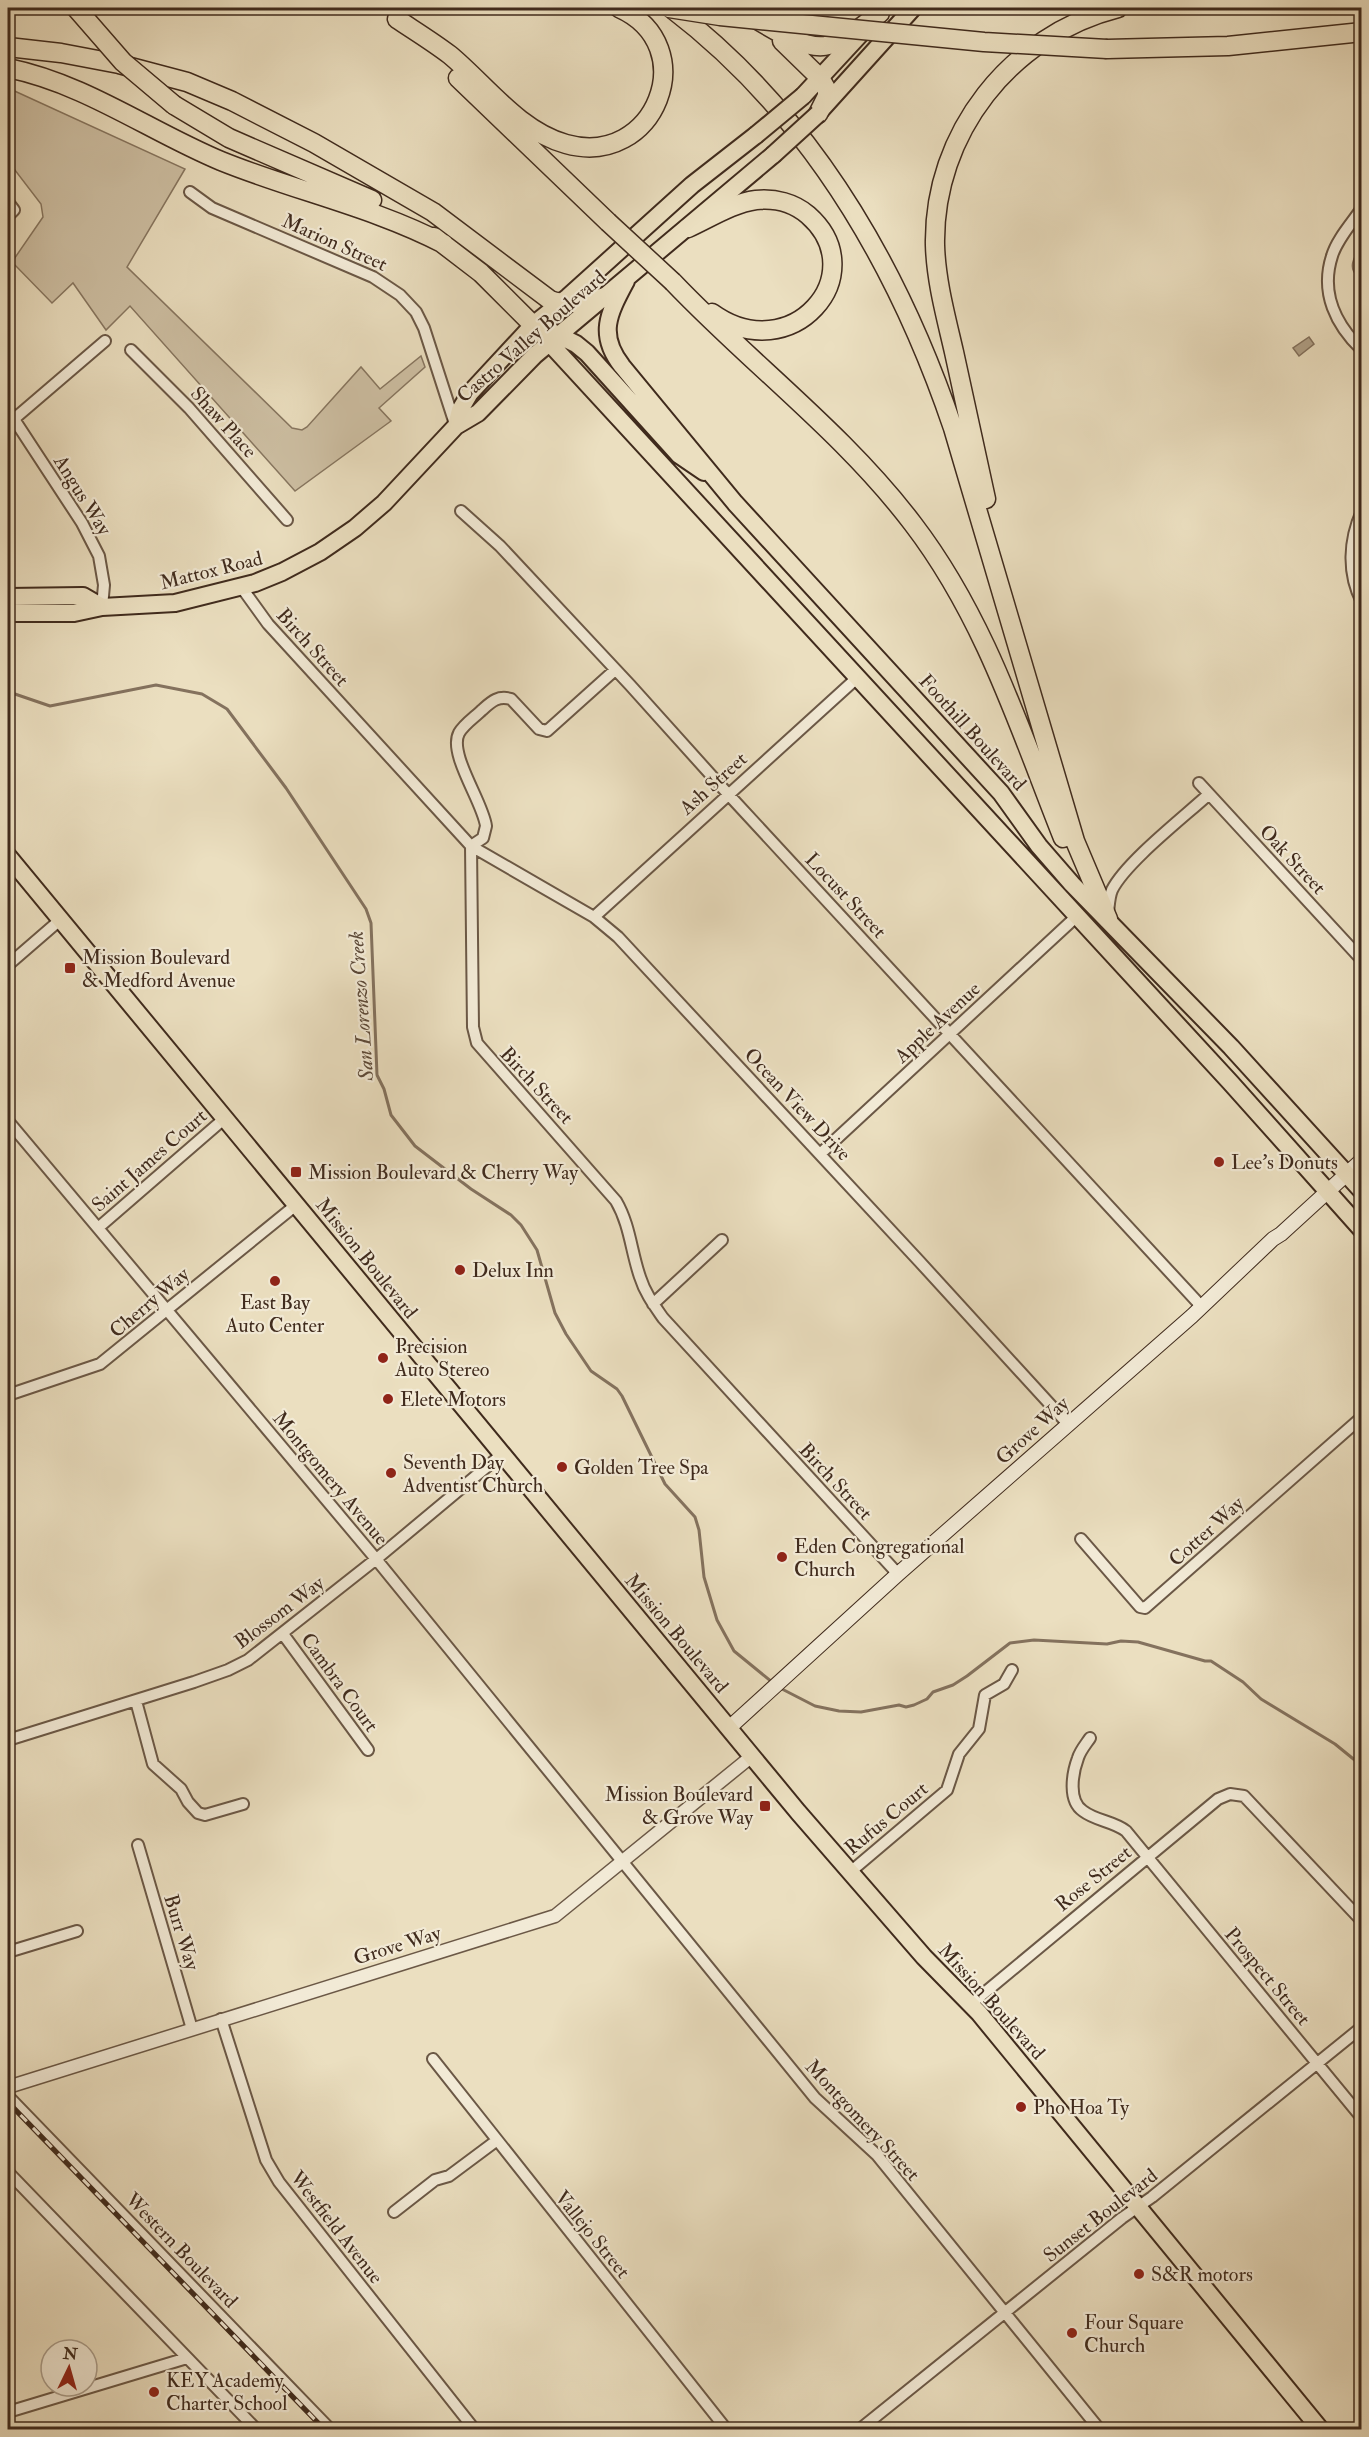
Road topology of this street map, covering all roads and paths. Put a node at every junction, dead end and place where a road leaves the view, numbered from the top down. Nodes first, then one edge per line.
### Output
1 (75, 8) edge
2 (619, 8) edge
3 (670, 8) edge
4 (737, 8) edge
5 (914, 8) edge
6 (1118, 8) edge
7 (882, 10) edge
8 (391, 13) edge
9 (1362, 32) edge
10 (8, 47) edge
11 (8, 68) edge
12 (820, 78) junction
13 (818, 114) junction
14 (261, 153) junction
15 (190, 192) dead end
16 (1362, 208) edge
17 (688, 228) junction
18 (470, 241) junction
19 (444, 244) junction
20 (626, 281) junction
21 (673, 282) junction
22 (608, 296) junction
23 (560, 304) junction
24 (533, 325) junction
25 (555, 339) junction
26 (105, 340) dead end
27 (130, 350) dead end
28 (1362, 350) edge
29 (10, 415) edge
30 (456, 426) junction
31 (713, 477) junction
32 (1362, 511) edge
33 (461, 512) dead end
34 (287, 520) dead end
35 (242, 588) junction
36 (8, 597) edge
37 (1362, 602) edge
38 (102, 608) junction
39 (8, 613) edge
40 (615, 670) junction
41 (858, 677) junction
42 (1032, 696) junction
43 (1199, 783) dead end
44 (1209, 794) junction
45 (728, 795) junction
46 (471, 846) junction
47 (8, 856) edge
48 (1077, 916) junction
49 (594, 917) junction
50 (60, 920) junction
51 (1108, 920) junction
52 (1362, 960) edge
53 (8, 964) edge
54 (951, 1034) junction
55 (225, 1118) junction
56 (8, 1120) edge
57 (819, 1154) junction
58 (1362, 1160) edge
59 (1346, 1174) junction
60 (1362, 1191) edge
61 (1327, 1192) junction
62 (296, 1205) junction
63 (98, 1228) junction
64 (1362, 1230) edge
65 (722, 1240) dead end
66 (653, 1304) junction
67 (1202, 1307) junction
68 (167, 1311) junction
69 (8, 1395) edge
70 (1362, 1417) edge
71 (1068, 1424) junction
72 (501, 1455) junction
73 (1082, 1539) dead end
74 (376, 1559) junction
75 (898, 1575) junction
76 (283, 1634) junction
77 (1012, 1670) dead end
78 (136, 1701) junction
79 (729, 1728) junction
80 (1090, 1738) dead end
81 (8, 1740) edge
82 (368, 1750) dead end
83 (752, 1756) junction
84 (243, 1803) dead end
85 (138, 1845) dead end
86 (1146, 1858) junction
87 (622, 1863) junction
88 (849, 1873) junction
89 (1362, 1921) edge
90 (77, 1931) dead end
91 (8, 1952) edge
92 (971, 2004) junction
93 (221, 2019) junction
94 (1362, 2027) edge
95 (192, 2029) junction
96 (433, 2059) dead end
97 (1317, 2063) junction
98 (8, 2087) edge
99 (8, 2096) edge
100 (1362, 2118) edge
101 (496, 2141) junction
102 (8, 2172) edge
103 (1138, 2207) junction
104 (394, 2212) dead end
105 (1005, 2312) junction
106 (187, 2358) junction
107 (8, 2412) edge
108 (866, 2428) edge
109 (257, 2430) edge
110 (330, 2430) edge
111 (475, 2430) edge
112 (727, 2430) edge
113 (1100, 2430) edge
114 (1321, 2430) edge

1 - 14 highway, bridge
2 - 8 highway
3 - 9 highway, bridge
3 - 42 highway
4 - 7 highway
4 - 12 highway
5 - 13 main road, Castro Valley Boulevard
6 - 42 highway
7 - 12 main road, Castro Valley Boulevard
8 - 21 highway, bridge
10 - 18 highway
11 - 19 highway
12 - 13 highway
12 - 23 main road, Castro Valley Boulevard, bridge
13 - 17 main road, Castro Valley Boulevard, bridge
14 - 18 highway
14 - 19 highway
15 - 30 street, Marion Street
16 - 28 street
17 - 20 main road, Castro Valley Boulevard
17 - 21 highway
18 - 23 highway
19 - 24 highway
20 - 22 main road, Castro Valley Boulevard
20 - 31 main road
21 - 51 highway
22 - 23 highway
22 - 25 main road, Castro Valley Boulevard
23 - 24 main road, Castro Valley Boulevard
24 - 25 main road
24 - 30 main road, Castro Valley Boulevard
25 - 30 main road, Castro Valley Boulevard
25 - 31 main road, Foothill Boulevard
25 - 41 main road
26 - 29 street
27 - 34 street, Shaw Place
29 - 38 street, Angus Way
30 - 35 main road, Mattox Road
31 - 51 main road, Foothill Boulevard
32 - 37 street
33 - 40 street, Locust Street
35 - 38 main road, Mattox Road
35 - 46 street, Birch Street
36 - 38 main road, Mattox Road
38 - 39 main road, Mattox Road
40 - 45 street, Locust Street
40 - 46 street
41 - 45 street, Ash Street
41 - 48 main road
42 - 51 highway
43 - 44 street, Oak Street
44 - 51 street
44 - 52 street, Oak Street
45 - 49 street, Ash Street
45 - 54 street, Locust Street
46 - 49 street, Ocean View Drive
46 - 66 street, Birch Street
47 - 50 main road, Mission Boulevard
48 - 54 street, Apple Avenue
48 - 61 main road
49 - 57 street, Ocean View Drive
50 - 53 street
50 - 55 main road, Mission Boulevard
51 - 59 main road, Foothill Boulevard
54 - 57 street, Apple Avenue
54 - 67 street, Locust Street
55 - 62 main road, Mission Boulevard
55 - 63 street, Saint James Court
56 - 63 street, Montgomery Avenue
57 - 71 street, Ocean View Drive
58 - 59 main road, Grove Way
59 - 60 main road, Foothill Boulevard
59 - 61 main road, Grove Way
61 - 64 main road
61 - 67 main road, Grove Way
62 - 68 street, Cherry Way
62 - 72 main road, Mission Boulevard
63 - 68 street, Montgomery Avenue
65 - 66 street
66 - 75 street, Birch Street
67 - 71 main road, Grove Way
68 - 69 street, Cherry Way
68 - 74 street, Montgomery Avenue
70 - 73 street, Cotter Way
71 - 75 main road, Grove Way
72 - 74 street, Blossom Way
72 - 79 main road, Mission Boulevard
74 - 76 street, Blossom Way
74 - 87 street, Montgomery Avenue
75 - 79 main road, Grove Way
76 - 78 street, Blossom Way
76 - 82 street, Cambra Court
77 - 88 street, Rufus Court
78 - 81 street, Blossom Way
78 - 84 street
79 - 83 main road, Mission Boulevard
80 - 86 street, Prospect Street
83 - 87 street, Grove Way
83 - 88 main road, Mission Boulevard
85 - 95 street, Burr Way
86 - 89 street, Rose Street
86 - 92 street, Rose Street
86 - 97 street, Prospect Street
87 - 93 street, Grove Way
87 - 105 street, Montgomery Street
88 - 92 main road, Mission Boulevard
90 - 91 street
92 - 103 main road, Mission Boulevard
93 - 95 street, Grove Way
93 - 111 street, Westfield Avenue
94 - 97 street, Sunset Boulevard
95 - 98 street, Grove Way
96 - 101 street, Vallejo Street
97 - 100 street, Prospect Street
97 - 103 street, Sunset Boulevard
99 - 110 street, Western Boulevard
101 - 104 street
101 - 112 street, Vallejo Street
102 - 106 street
103 - 105 street, Sunset Boulevard
103 - 114 main road, Mission Boulevard
105 - 108 street, Sunset Boulevard
105 - 113 street, Montgomery Street
106 - 107 street
106 - 109 street

